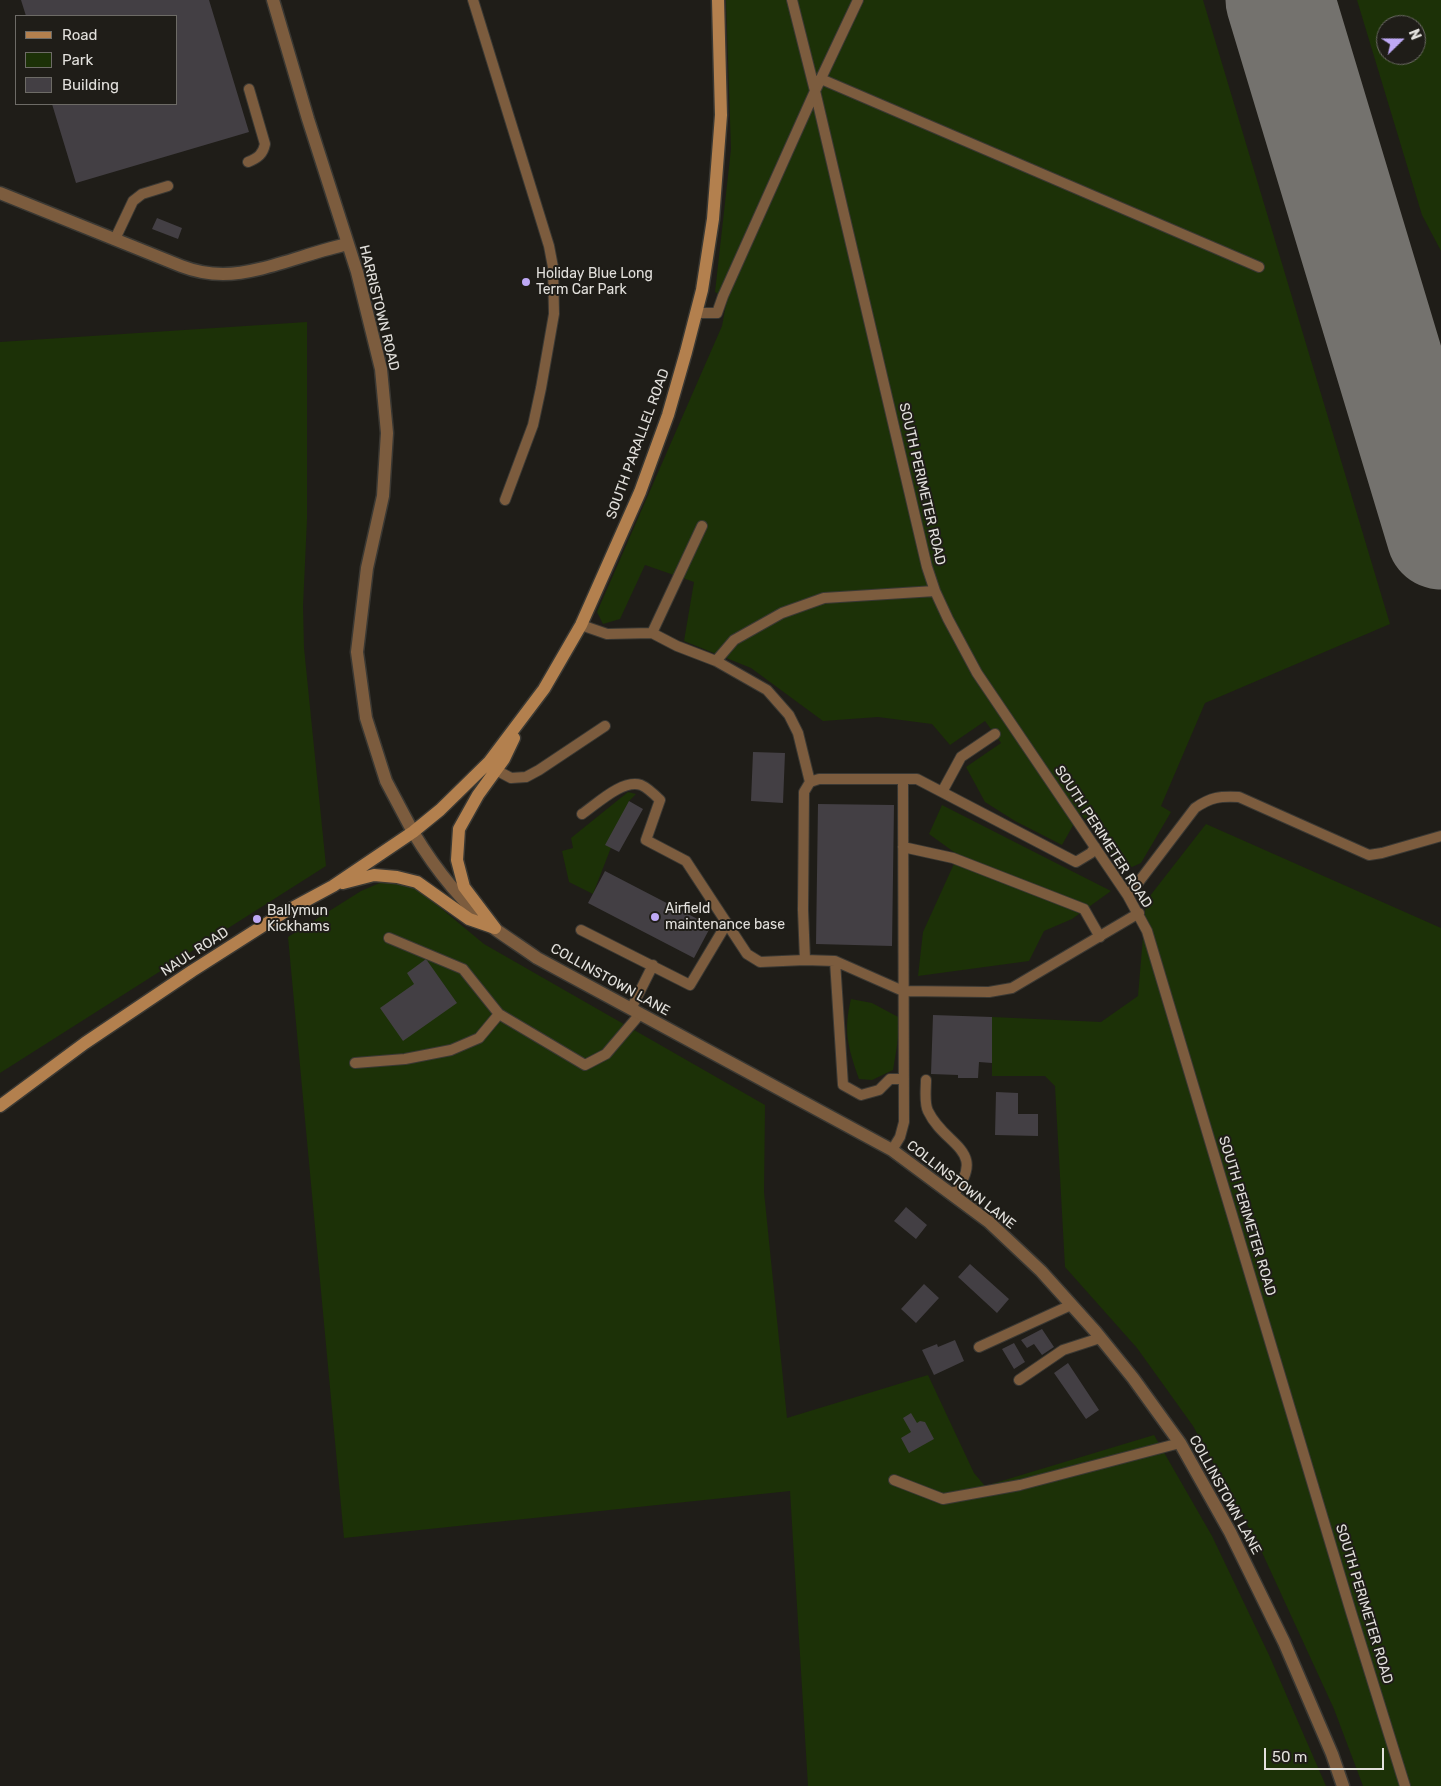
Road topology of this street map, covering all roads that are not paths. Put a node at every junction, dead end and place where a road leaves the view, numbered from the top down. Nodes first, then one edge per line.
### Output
1 (273, 0) edge
2 (473, 0) edge
3 (718, 0) edge
4 (792, 0) edge
5 (858, 0) edge
6 (820, 79) junction
7 (249, 89) dead end
8 (815, 90) junction
9 (248, 162) dead end
10 (168, 186) dead end
11 (0, 193) edge
12 (115, 239) junction
13 (348, 244) junction
14 (1259, 267) dead end
15 (696, 313) junction
16 (505, 500) dead end
17 (702, 526) dead end
18 (935, 591) junction
19 (580, 625) junction
20 (652, 633) junction
21 (716, 661) junction
22 (525, 715) junction
23 (605, 726) dead end
24 (995, 734) dead end
25 (496, 770) junction
26 (903, 779) junction
27 (810, 782) junction
28 (942, 792) junction
29 (582, 814) dead end
30 (413, 832) junction
31 (1441, 836) edge
32 (1095, 847) junction
33 (903, 848) junction
34 (333, 886) junction
35 (1128, 896) junction
36 (1138, 914) junction
37 (727, 924) junction
38 (494, 928) junction
39 (581, 930) dead end
40 (1100, 937) junction
41 (389, 938) dead end
42 (805, 960) junction
43 (835, 960) junction
44 (653, 966) junction
45 (903, 991) junction
46 (636, 1011) junction
47 (500, 1014) junction
48 (354, 1063) dead end
49 (904, 1079) junction
50 (926, 1080) dead end
51 (0, 1106) edge
52 (892, 1150) junction
53 (953, 1195) junction
54 (1071, 1305) junction
55 (1100, 1338) junction
56 (979, 1347) dead end
57 (1019, 1380) dead end
58 (1180, 1443) junction
59 (894, 1480) dead end
60 (1343, 1786) edge
61 (1405, 1786) edge

1 - 13 street, HARRISTOWN ROAD
2 - 16 lane
3 - 15 main road, SOUTH PARALLEL ROAD
4 - 8 lane, SOUTH PERIMETER ROAD
5 - 6 lane
6 - 8 lane
6 - 14 lane
7 - 9 lane
8 - 15 lane
8 - 18 lane, SOUTH PERIMETER ROAD
10 - 12 lane
11 - 12 street
12 - 13 street
13 - 30 street, HARRISTOWN ROAD
15 - 19 main road, SOUTH PARALLEL ROAD
17 - 20 lane
18 - 21 lane
18 - 32 lane, SOUTH PERIMETER ROAD
19 - 20 lane
19 - 22 main road, SOUTH PARALLEL ROAD
20 - 21 lane
21 - 27 lane
22 - 25 main road
22 - 30 main road, SOUTH PARALLEL ROAD
23 - 25 lane
24 - 28 lane
25 - 38 main road
26 - 27 lane
26 - 28 lane
26 - 33 lane
27 - 42 lane
28 - 32 lane
29 - 37 lane
30 - 34 main road, NAUL ROAD
30 - 38 street, COLLINSTOWN LANE
31 - 35 lane
32 - 35 lane, SOUTH PERIMETER ROAD
33 - 40 lane
33 - 45 lane
34 - 38 main road
34 - 51 main road, NAUL ROAD
35 - 36 lane, SOUTH PERIMETER ROAD
36 - 40 lane
36 - 61 lane, SOUTH PERIMETER ROAD
37 - 42 lane
37 - 44 lane
38 - 46 street, COLLINSTOWN LANE
39 - 44 lane
40 - 45 lane
41 - 47 lane
42 - 43 lane
43 - 45 lane
43 - 49 lane
44 - 46 lane
45 - 49 lane
46 - 47 lane
46 - 52 street, COLLINSTOWN LANE
47 - 48 lane
49 - 52 lane
50 - 53 lane
52 - 53 street, COLLINSTOWN LANE
53 - 54 street, COLLINSTOWN LANE
54 - 55 street, COLLINSTOWN LANE
54 - 56 lane
55 - 57 lane
55 - 58 street, COLLINSTOWN LANE
58 - 59 lane
58 - 60 street, COLLINSTOWN LANE

